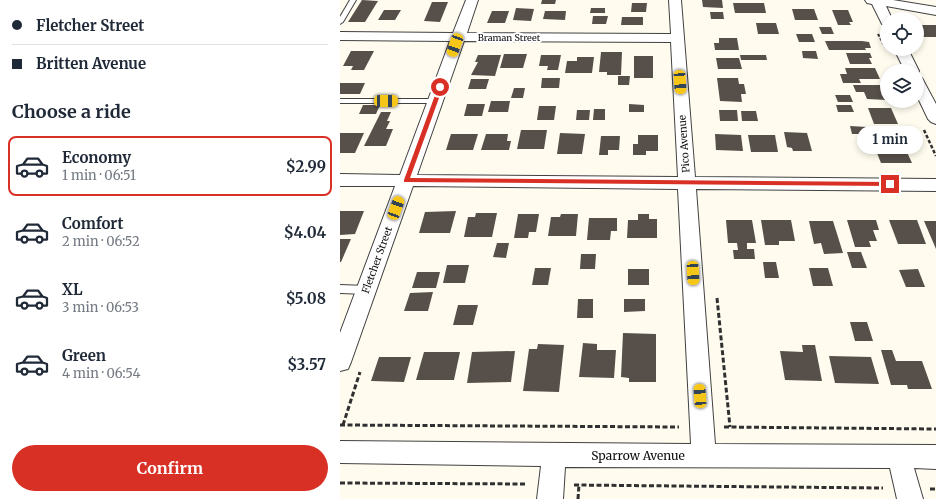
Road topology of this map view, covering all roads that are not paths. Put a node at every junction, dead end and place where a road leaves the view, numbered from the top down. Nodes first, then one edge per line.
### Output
1 (353, 0) edge
2 (472, 0) edge
3 (675, 0) edge
4 (874, 0) edge
5 (936, 11) edge
6 (881, 12) edge
7 (340, 22) edge
8 (340, 36) edge
9 (458, 37) junction
10 (677, 38) junction
11 (924, 95) edge
12 (340, 101) edge
13 (435, 101) junction
14 (936, 119) edge
15 (340, 180) edge
16 (406, 180) junction
17 (687, 183) junction
18 (936, 185) edge
19 (340, 289) edge
20 (366, 290) junction
21 (340, 362) edge
22 (340, 452) edge
23 (554, 455) junction
24 (704, 455) junction
25 (899, 457) junction
26 (936, 457) edge
27 (550, 493) edge
28 (909, 494) edge

1 - 7 lane
2 - 9 street, Fletcher Street
3 - 10 street, Pico Avenue
4 - 5 street
4 - 6 street
8 - 9 street, Braman Street
9 - 10 street, Braman Street
9 - 13 street, Fletcher Street
10 - 17 street, Pico Avenue
11 - 14 street
12 - 13 lane
13 - 16 street, Fletcher Street
15 - 16 street
16 - 17 street
16 - 20 street, Fletcher Street
17 - 18 street
17 - 24 street, Pico Avenue
19 - 20 lane
20 - 21 street, Fletcher Street
22 - 23 street, Sparrow Avenue
23 - 24 street, Sparrow Avenue
23 - 27 street
24 - 25 street, Sparrow Avenue
25 - 26 street, Sparrow Avenue
25 - 28 street

